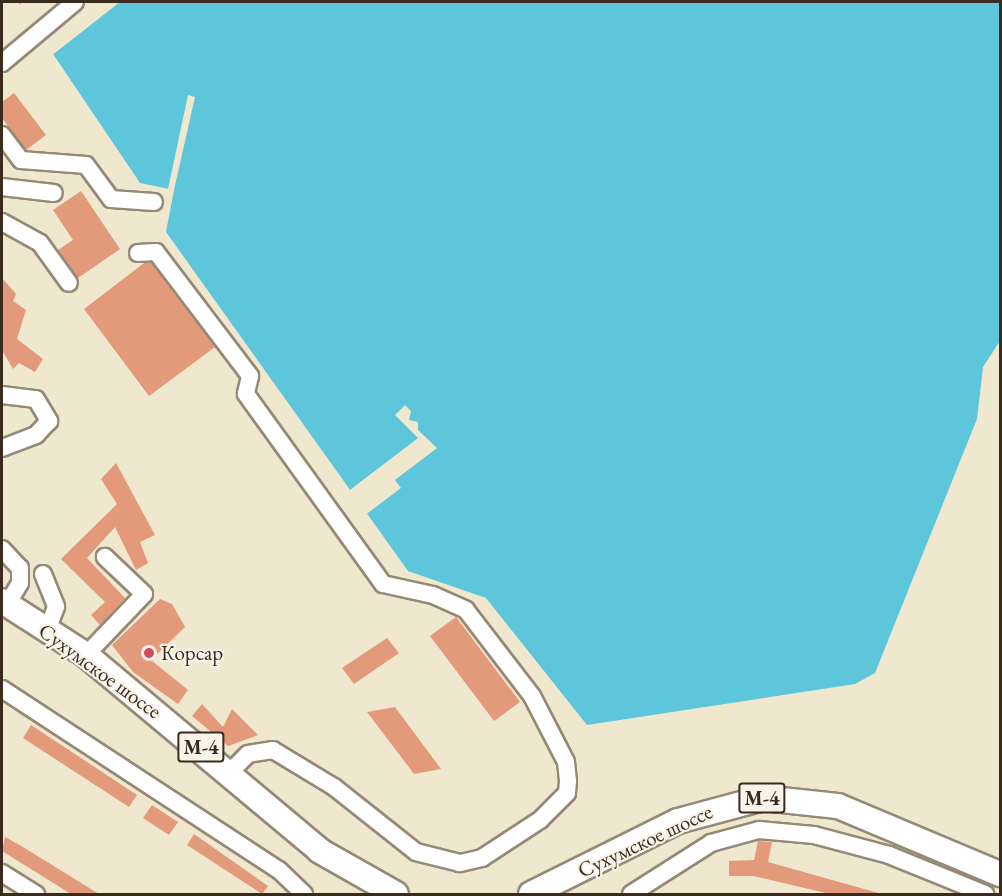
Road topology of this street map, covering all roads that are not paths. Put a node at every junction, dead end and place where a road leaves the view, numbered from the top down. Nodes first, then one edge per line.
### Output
1 (75, 2) edge
2 (2, 63) edge
3 (2, 135) edge
4 (2, 187) edge
5 (54, 193) dead end
6 (154, 202) dead end
7 (2, 222) edge
8 (138, 253) dead end
9 (69, 284) dead end
10 (2, 395) edge
11 (2, 448) edge
12 (2, 549) edge
13 (105, 557) dead end
14 (43, 573) dead end
15 (4, 603) edge
16 (47, 630) junction
17 (86, 655) junction
18 (2, 689) edge
19 (231, 771) junction
20 (2, 873) edge
21 (1000, 874) edge
22 (369, 889) edge
23 (36, 894) edge
24 (304, 894) edge
25 (396, 894) edge
26 (531, 894) edge
27 (631, 894) edge
28 (985, 894) edge

1 - 2 street
3 - 6 street
4 - 5 street
7 - 9 street
8 - 19 street
10 - 11 street
12 - 15 street
13 - 17 street
14 - 16 street
15 - 16 highway, Сухумское шоссе / М-4
16 - 17 highway, Сухумское шоссе / М-4
17 - 19 highway, Сухумское шоссе / М-4
18 - 24 street
19 - 22 highway, Сухумское шоссе / М-4
20 - 23 street
21 - 26 highway, Сухумское шоссе / М-4
22 - 25 highway, Сухумское шоссе / М-4
27 - 28 street

